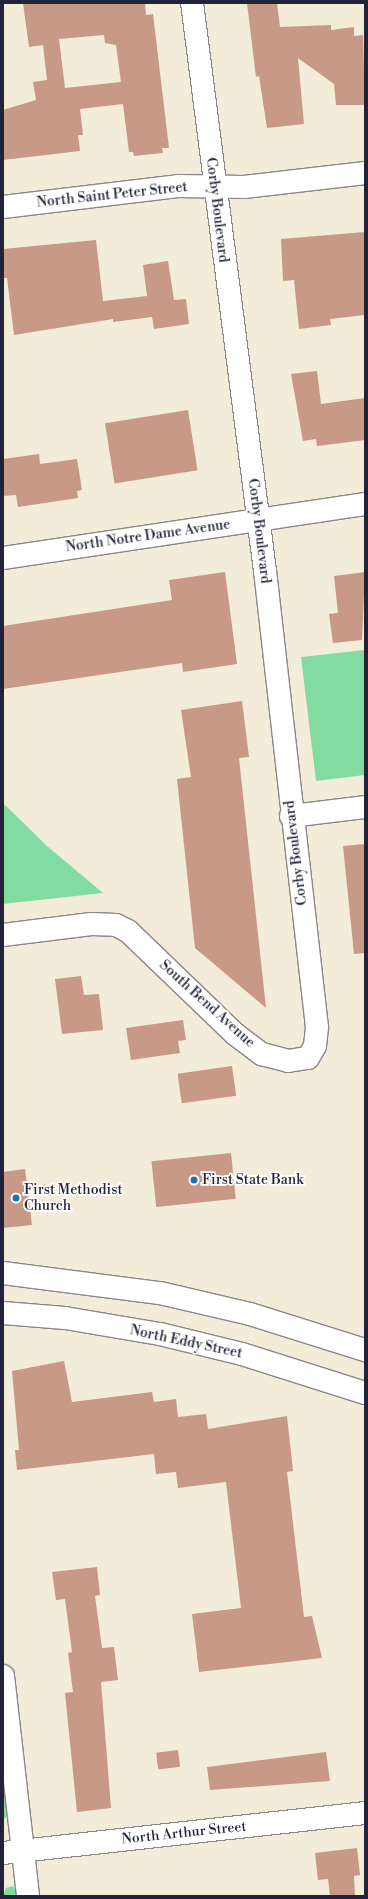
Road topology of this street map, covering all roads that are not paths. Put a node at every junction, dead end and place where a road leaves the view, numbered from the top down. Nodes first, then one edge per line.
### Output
1 (192, 3) edge
2 (365, 173) edge
3 (214, 187) junction
4 (3, 207) edge
5 (365, 504) edge
6 (258, 520) junction
7 (3, 558) edge
8 (365, 807) edge
9 (291, 816) junction
10 (3, 935) edge
11 (308, 1058) joint
12 (3, 1274) edge
13 (3, 1313) edge
14 (365, 1350) edge
15 (365, 1393) edge
16 (3, 1676) edge
17 (365, 1813) edge
18 (13, 1852) edge
19 (28, 1896) edge

1 - 3 street, Corby Boulevard
2 - 3 street, North Saint Peter Street
3 - 4 street, North Saint Peter Street
3 - 6 street, Corby Boulevard
5 - 6 street, North Notre Dame Avenue
6 - 7 street, North Notre Dame Avenue
6 - 9 street, Corby Boulevard
8 - 9 street
9 - 11 street, Corby Boulevard
10 - 11 street, South Bend Avenue
12 - 14 street
13 - 15 street, North Eddy Street
16 - 18 street
17 - 18 street, North Arthur Street
18 - 19 street

